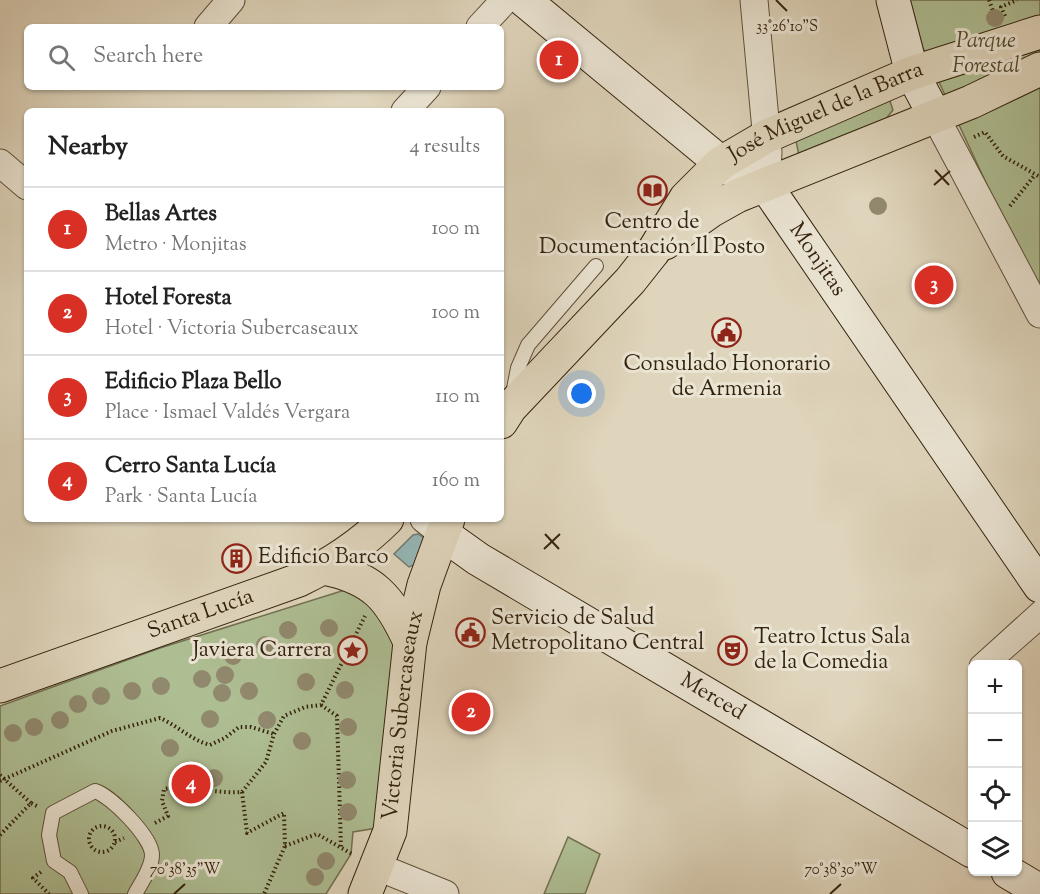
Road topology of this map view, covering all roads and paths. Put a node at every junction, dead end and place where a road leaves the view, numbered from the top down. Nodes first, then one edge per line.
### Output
1 (231, 0) edge
2 (505, 0) edge
3 (524, 0) edge
4 (754, 0) edge
5 (893, 0) edge
6 (988, 0) edge
7 (995, 17) dead end
8 (211, 24) edge
9 (483, 24) edge
10 (1040, 32) edge
11 (1040, 69) edge
12 (912, 73) junction
13 (424, 90) edge
14 (408, 108) edge
15 (935, 116) junction
16 (767, 136) junction
17 (951, 146) junction
18 (0, 163) edge
19 (721, 163) junction
20 (1040, 177) edge
21 (24, 183) edge
22 (766, 186) junction
23 (653, 252) junction
24 (596, 266) dead end
25 (1040, 314) edge
26 (504, 414) edge
27 (384, 522) edge
28 (438, 524) edge
29 (324, 568) junction
30 (1040, 586) edge
31 (271, 592) junction
32 (1040, 607) edge
33 (193, 610) dead end
34 (364, 617) dead end
35 (1040, 623) edge
36 (410, 642) junction
37 (981, 660) edge
38 (998, 660) edge
39 (0, 686) edge
40 (321, 705) junction
41 (274, 734) junction
42 (0, 776) edge
43 (0, 781) edge
44 (242, 792) junction
45 (31, 803) junction
46 (53, 813) junction
47 (153, 825) dead end
48 (92, 830) joint
49 (0, 835) edge
50 (285, 846) junction
51 (341, 848) junction
52 (968, 849) edge
53 (365, 872) edge
54 (1015, 876) edge
55 (37, 881) dead end
56 (1040, 891) edge
57 (49, 894) edge
58 (81, 894) edge
59 (135, 894) edge
60 (264, 894) edge
61 (445, 894) edge

1 - 8 street
2 - 9 street
3 - 19 main road
4 - 16 street
5 - 12 main road
6 - 7 path
10 - 12 main road, José Miguel de la Barra
11 - 15 main road, José Miguel de la Barra
12 - 15 main road
12 - 16 main road, José Miguel de la Barra
13 - 14 street
15 - 17 street
15 - 22 main road, José Miguel de la Barra
16 - 19 main road, José Miguel de la Barra
16 - 22 street
17 - 20 path
17 - 25 street
18 - 21 street
19 - 22 main road
19 - 23 main road, José Miguel de la Barra
22 - 23 main road, José Miguel de la Barra
22 - 30 main road, Monjitas
23 - 26 main road, José Miguel de la Barra
24 - 26 lane
27 - 29 main road, Santa Lucía
28 - 36 main road, Victoria Subercaseaux
28 - 52 main road, Merced
29 - 31 main road, Santa Lucía
29 - 36 main road
31 - 33 lane
31 - 39 main road, Santa Lucía
32 - 37 lane
34 - 40 path
35 - 38 lane
36 - 53 main road, Victoria Subercaseaux
40 - 41 path
40 - 51 path
41 - 43 path
41 - 44 path
42 - 45 path, bridge
44 - 47 path
44 - 50 path
45 - 46 path
45 - 49 path
46 - 58 lane
46 - 59 lane
48 - 48 path
50 - 51 path
50 - 60 path
51 - 53 path
53 - 61 street
54 - 56 main road
55 - 57 path

